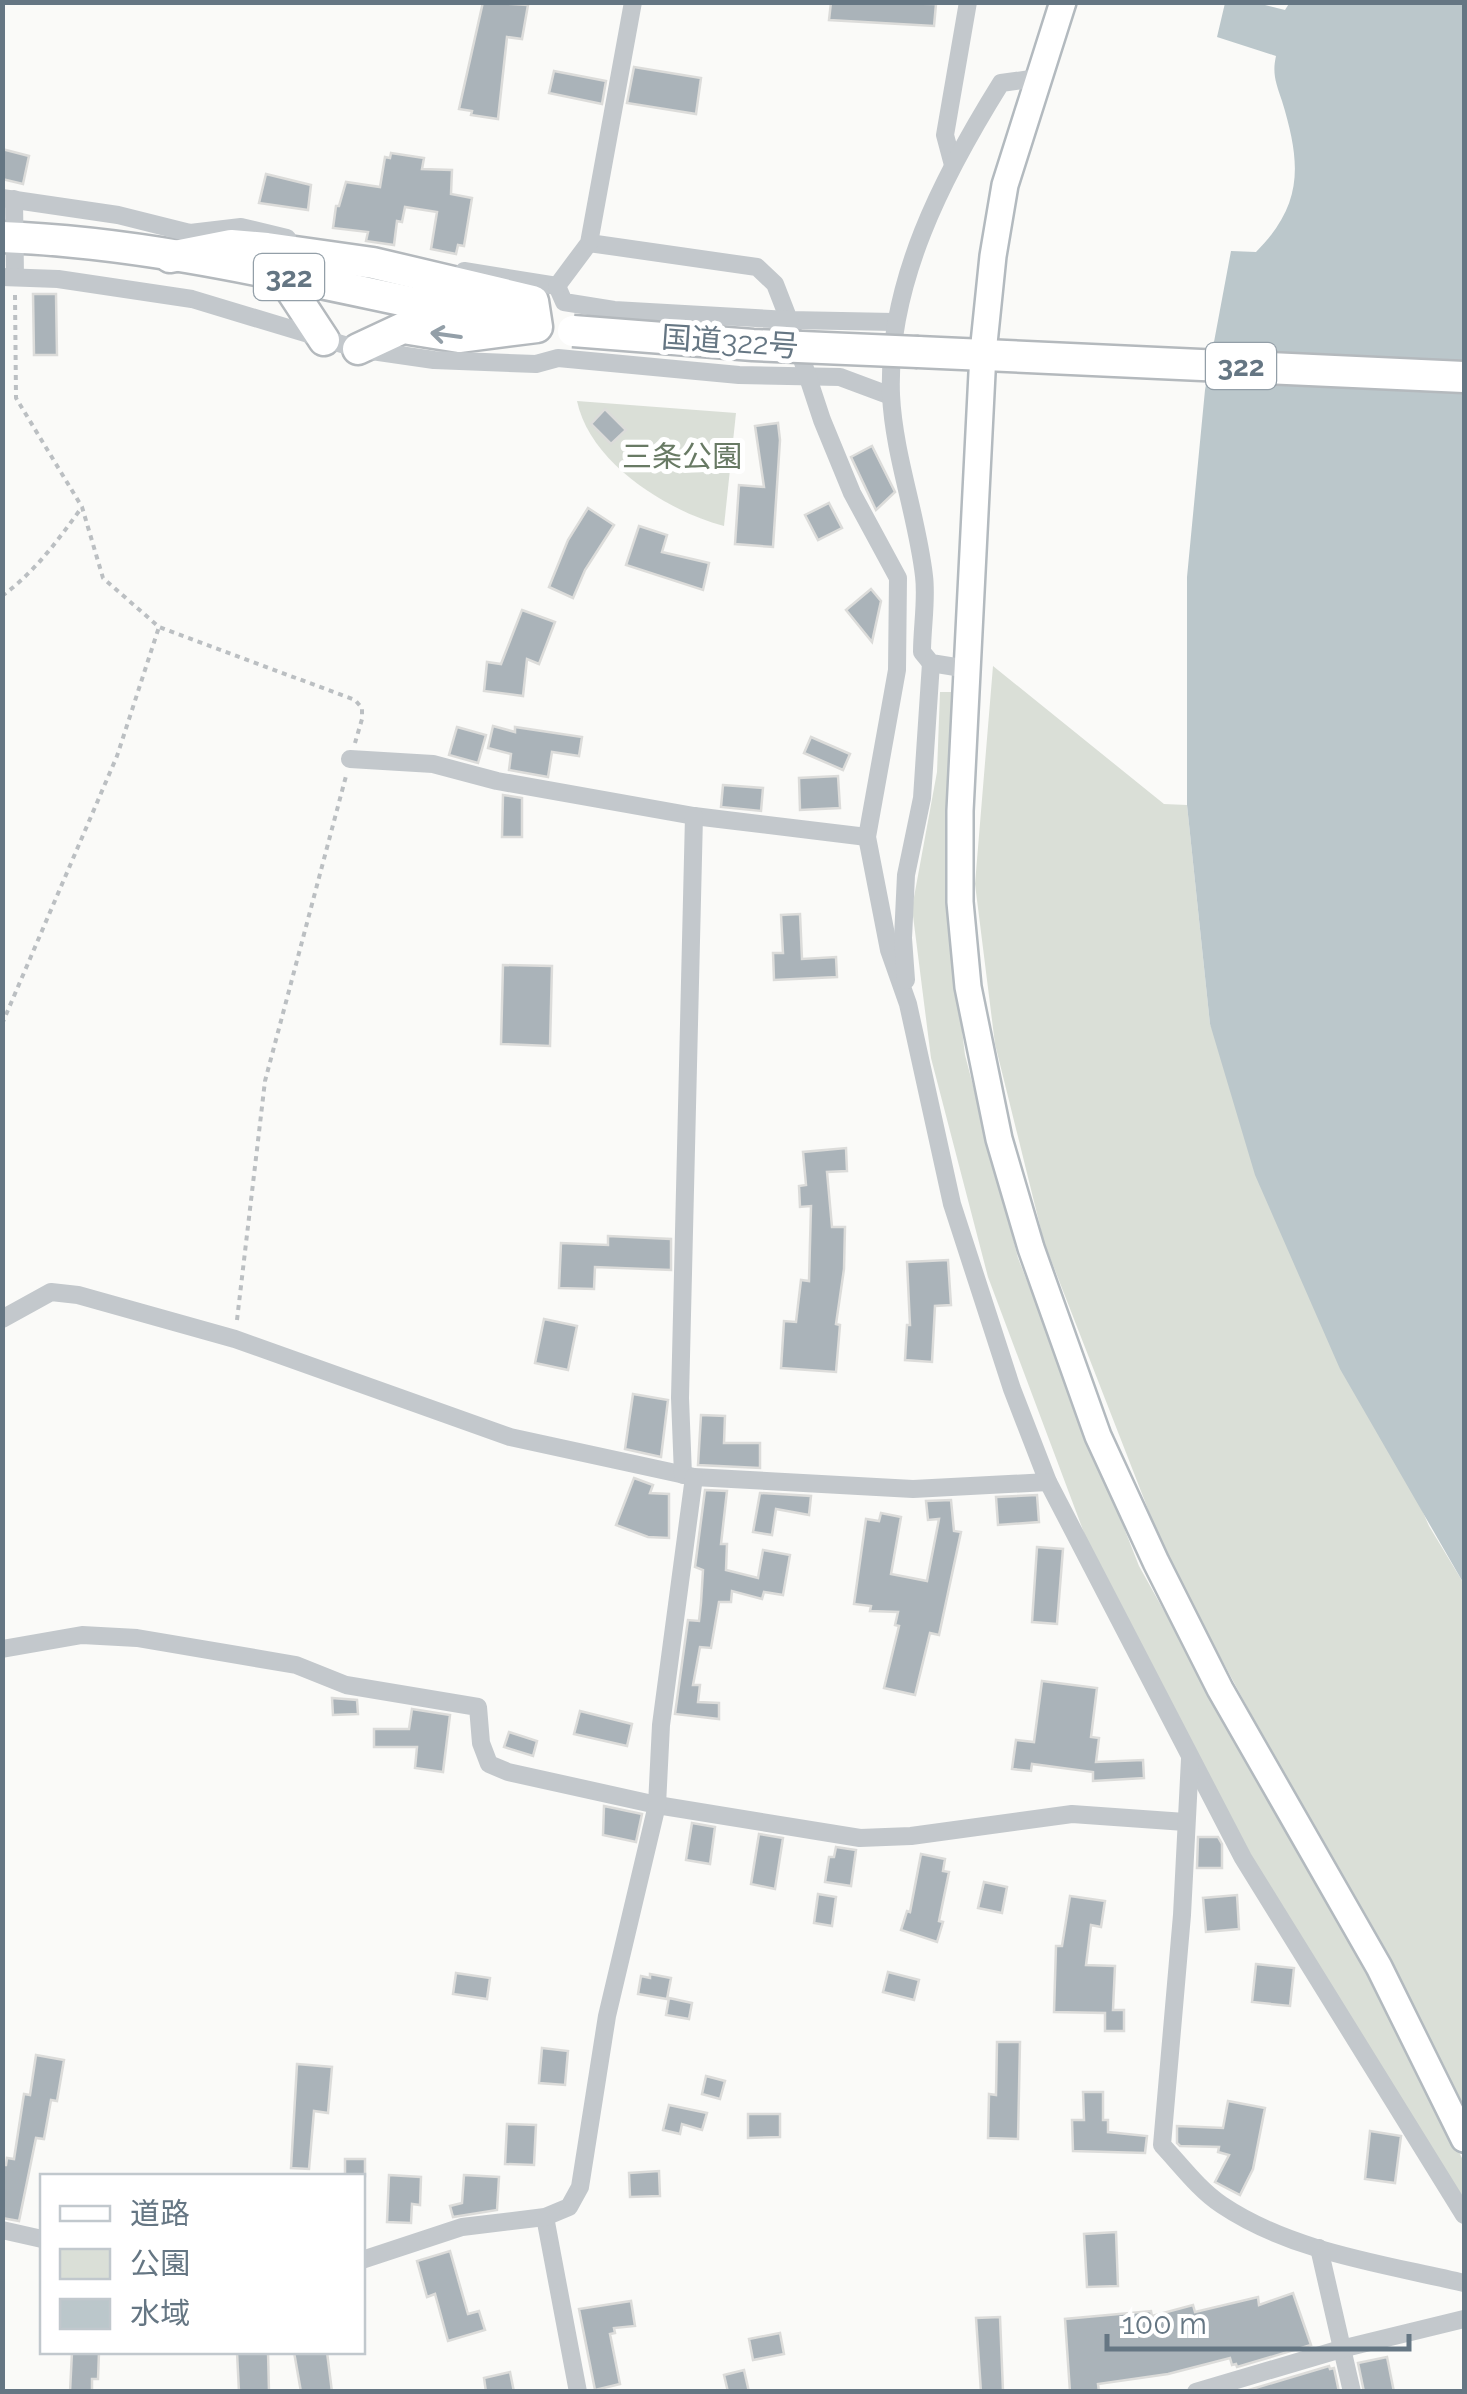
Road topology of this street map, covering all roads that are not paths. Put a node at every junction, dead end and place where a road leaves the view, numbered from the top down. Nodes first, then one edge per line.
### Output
1 (634, 2) edge
2 (968, 2) edge
3 (1063, 2) edge
4 (1038, 78) junction
5 (953, 166) junction
6 (8, 198) edge
7 (9, 237) edge
8 (589, 243) junction
9 (170, 257) junction
10 (374, 264) junction
11 (282, 276) junction
12 (11, 283) edge
13 (557, 286) junction
14 (789, 320) junction
15 (894, 322) junction
16 (538, 327) junction
17 (324, 340) junction
18 (358, 349) junction
19 (983, 353) junction
20 (808, 374) junction
21 (1464, 377) edge
22 (892, 396) junction
23 (931, 663) junction
24 (968, 669) junction
25 (350, 759) road end
26 (694, 816) junction
27 (867, 837) junction
28 (908, 1004) junction
29 (2, 1318) edge
30 (688, 1476) junction
31 (1048, 1482) junction
32 (2, 1649) edge
33 (1190, 1759) junction
34 (657, 1806) junction
35 (1185, 1822) junction
36 (1464, 2138) edge
37 (1464, 2216) edge
38 (545, 2217) junction
39 (2, 2230) edge
40 (40, 2238) edge
41 (1319, 2248) junction
42 (365, 2259) edge
43 (1464, 2283) edge
44 (1464, 2319) edge
45 (1342, 2349) junction
46 (1209, 2391) edge
47 (578, 2392) edge
48 (1352, 2392) edge

1 - 8 street
2 - 5 street
3 - 4 street
4 - 5 street
4 - 19 street
5 - 15 street
6 - 7 street
6 - 10 street
7 - 9 highway, 国道322号 / 322
7 - 12 street
8 - 13 street
8 - 14 street
9 - 10 highway
9 - 11 highway, 国道322号 / 322
10 - 13 street
10 - 16 highway
11 - 16 highway, 国道322号 / 322
11 - 17 highway
12 - 17 street
13 - 14 street
14 - 15 street
14 - 20 street
15 - 22 street
16 -> 18 highway
16 - 19 highway, 国道322号 / 322, bridge
17 - 18 street
18 - 20 street
19 - 21 highway, 国道322号 / 322
19 - 24 street
20 - 22 street
20 - 27 street
22 - 23 street
23 - 24 street
23 - 28 street
24 - 36 street
25 - 26 street
26 - 27 street
26 - 30 street
27 - 28 street
28 - 31 street
29 - 30 street
30 - 31 street
30 - 34 street
31 - 33 street
32 - 34 street
33 - 35 street
33 - 37 street
34 - 35 street
34 - 38 street
35 - 41 street
38 - 42 street
38 - 47 street
39 - 40 street
41 - 43 street
41 - 45 street
44 - 45 street
45 - 46 street
45 - 48 street

